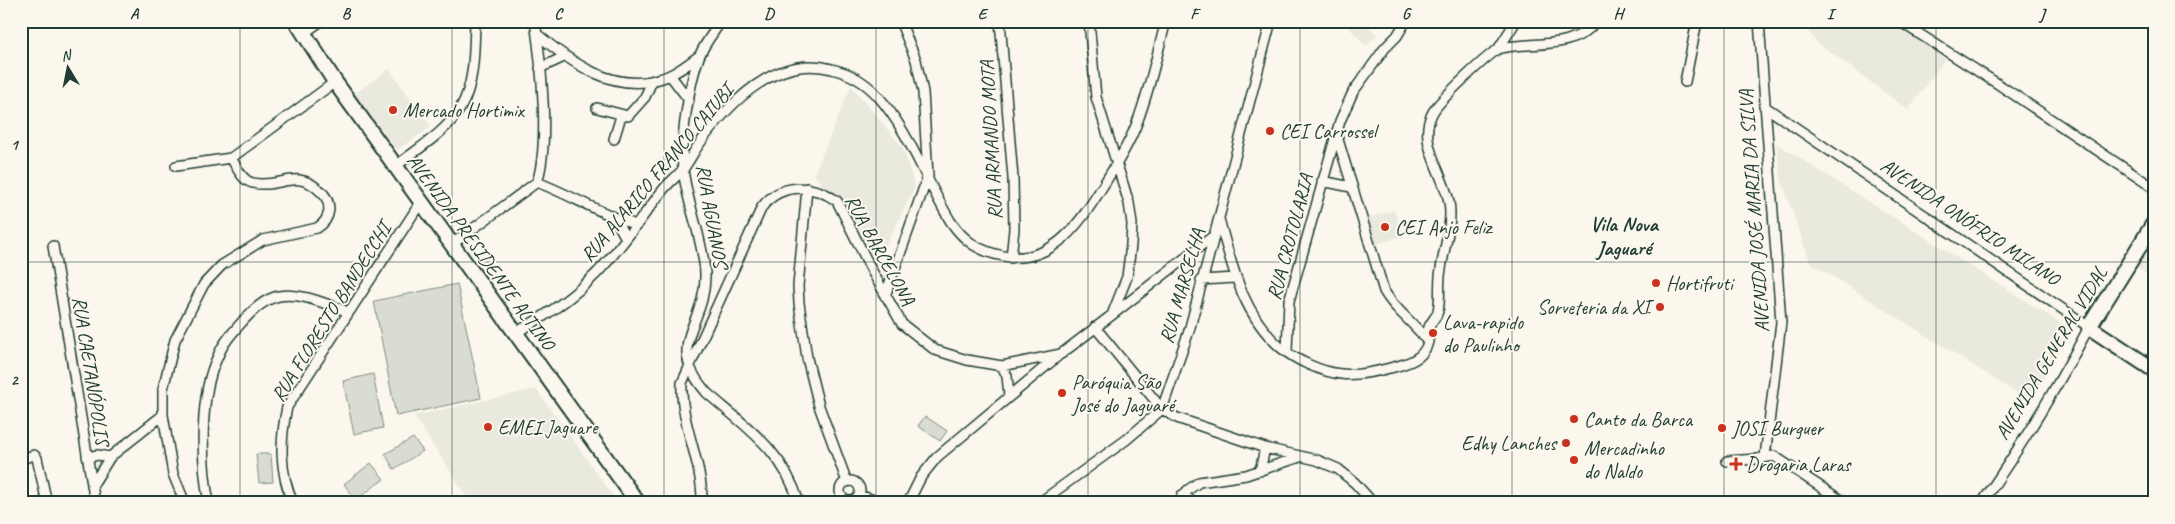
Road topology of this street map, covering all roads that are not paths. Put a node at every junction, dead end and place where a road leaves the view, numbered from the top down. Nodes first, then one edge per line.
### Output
1 (321, 21) edge
2 (475, 21) edge
3 (535, 21) edge
4 (721, 21) edge
5 (900, 21) edge
6 (1000, 21) edge
7 (1088, 21) edge
8 (1166, 21) edge
9 (1406, 21) edge
10 (1516, 21) edge
11 (1596, 21) edge
12 (1697, 21) edge
13 (1759, 21) edge
14 (1899, 21) edge
15 (1272, 22) edge
16 (300, 27) edge
17 (537, 34) junction
18 (1499, 48) junction
19 (699, 56) junction
20 (564, 57) junction
21 (540, 68) junction
22 (670, 75) junction
23 (652, 81) junction
24 (335, 82) junction
25 (1685, 82) dead end
26 (690, 100) junction
27 (1764, 106) junction
28 (597, 108) dead end
29 (621, 116) junction
30 (1336, 133) junction
31 (614, 139) dead end
32 (232, 158) junction
33 (1117, 162) junction
34 (176, 166) dead end
35 (396, 166) junction
36 (683, 169) junction
37 (928, 176) junction
38 (1322, 181) junction
39 (537, 182) junction
40 (1351, 187) junction
41 (807, 188) junction
42 (2154, 188) edge
43 (421, 202) junction
44 (615, 219) junction
45 (1219, 219) junction
46 (2154, 223) edge
47 (637, 225) junction
48 (1213, 237) junction
49 (626, 238) junction
50 (452, 244) junction
51 (53, 246) dead end
52 (1011, 258) junction
53 (1235, 278) junction
54 (1201, 280) junction
55 (885, 296) junction
56 (349, 312) junction
57 (1112, 315) junction
58 (1095, 327) junction
59 (2089, 327) junction
60 (515, 333) junction
61 (1428, 342) junction
62 (1287, 351) junction
63 (1061, 354) junction
64 (689, 365) junction
65 (1002, 366) junction
66 (2154, 370) edge
67 (1009, 396) junction
68 (1162, 408) junction
69 (163, 415) junction
70 (1265, 448) junction
71 (88, 457) junction
72 (110, 457) junction
73 (1300, 457) junction
74 (1765, 457) junction
75 (24, 458) edge
76 (1727, 460) dead end
77 (1260, 472) junction
78 (847, 482) junction
79 (92, 486) junction
80 (859, 495) junction
81 (1180, 499) edge
82 (47, 503) edge
83 (95, 503) edge
84 (185, 503) edge
85 (209, 503) edge
86 (293, 503) edge
87 (638, 503) edge
88 (702, 503) edge
89 (799, 503) edge
90 (882, 503) edge
91 (908, 503) edge
92 (1039, 503) edge
93 (1196, 503) edge
94 (1373, 503) edge
95 (1845, 503) edge
96 (1982, 503) edge

1 - 16 street
2 - 35 street
3 - 17 street
4 - 19 street, RUA AGUANOS
5 - 37 street
6 - 52 street, RUA ARMANDO MOTA
7 - 33 street
8 - 33 street, RUA ALARICO FRANCO CAIUBI
9 - 30 street, RUA CROTOLARIA
10 - 18 street
11 - 18 street
12 - 25 street
13 - 27 street, AVENIDA JOSÉ MARIA DA SILVA
14 - 42 street
15 - 45 street, RUA MARSELHA
16 - 24 main road, AVENIDA PRESIDENTE ALTINO
17 - 20 street
17 - 21 street
18 - 61 street
19 - 22 street
19 - 26 street, RUA AGUANOS
20 - 21 street
20 - 23 street
21 - 39 street
22 - 23 street
22 - 26 street
23 - 29 street
24 - 32 street
24 - 35 main road, AVENIDA PRESIDENTE ALTINO
26 - 36 street, RUA AGUANOS
27 - 59 street, AVENIDA ONÓFRIO MILANO
27 - 74 street, AVENIDA JOSÉ MARIA DA SILVA
28 - 29 street
29 - 31 street
30 - 38 street, RUA CROTOLARIA
30 - 40 street
32 - 34 street
32 - 69 street
33 - 52 street, RUA ALARICO FRANCO CAIUBI
33 - 57 street
35 - 43 main road, AVENIDA PRESIDENTE ALTINO
36 - 37 street, RUA ALARICO FRANCO CAIUBI
36 - 47 street, RUA ALARICO FRANCO CAIUBI
36 - 64 street, RUA AGUANOS
37 - 52 street, RUA ALARICO FRANCO CAIUBI
37 - 55 street
38 - 40 street
38 - 62 street, RUA CROTOLARIA
39 - 44 street
39 - 50 street
40 - 61 street
41 - 55 street, RUA BARCELONA
41 - 64 street, RUA BARCELONA
41 - 78 street
43 - 50 main road, AVENIDA PRESIDENTE ALTINO
43 - 56 street, RUA FLORESTO BANDECCHI
44 - 47 street
44 - 49 street
45 - 48 street, RUA MARSELHA
45 - 53 street
46 - 59 main road, AVENIDA GENERAL VIDAL
47 - 49 street, RUA ALARICO FRANCO CAIUBI
48 - 54 street, RUA MARSELHA
48 - 57 street, RUA BARCELONA
49 - 60 street, RUA ALARICO FRANCO CAIUBI
50 - 60 main road, AVENIDA PRESIDENTE ALTINO
51 - 71 street, RUA CAETANÓPOLIS
53 - 54 street
53 - 62 street
54 - 68 street, RUA MARSELHA
55 - 65 street, RUA BARCELONA
56 - 85 street
56 - 86 street, RUA FLORESTO BANDECCHI
57 - 58 street, RUA BARCELONA
58 - 63 street, RUA BARCELONA
58 - 68 street
59 - 66 main road, AVENIDA ONÓFRIO MILANO
59 - 96 street, AVENIDA GENERAL VIDAL
60 - 87 main road, AVENIDA PRESIDENTE ALTINO
61 - 62 street
63 - 65 street, RUA BARCELONA
63 - 67 street
64 - 88 street, RUA BARCELONA
64 - 89 street
65 - 67 street
67 - 91 street
68 - 70 street
68 - 92 street, RUA MARSELHA
69 - 72 street
69 - 84 street
70 - 73 street
70 - 77 street
71 - 72 street
71 - 79 street, RUA CAETANÓPOLIS
72 - 79 street
73 - 77 street
73 - 94 street
74 - 76 street
74 - 95 street
75 - 82 street
77 - 81 street
78 - 80 street
78 - 80 street
79 - 83 street, RUA CAETANÓPOLIS
80 - 90 street
81 - 93 street

